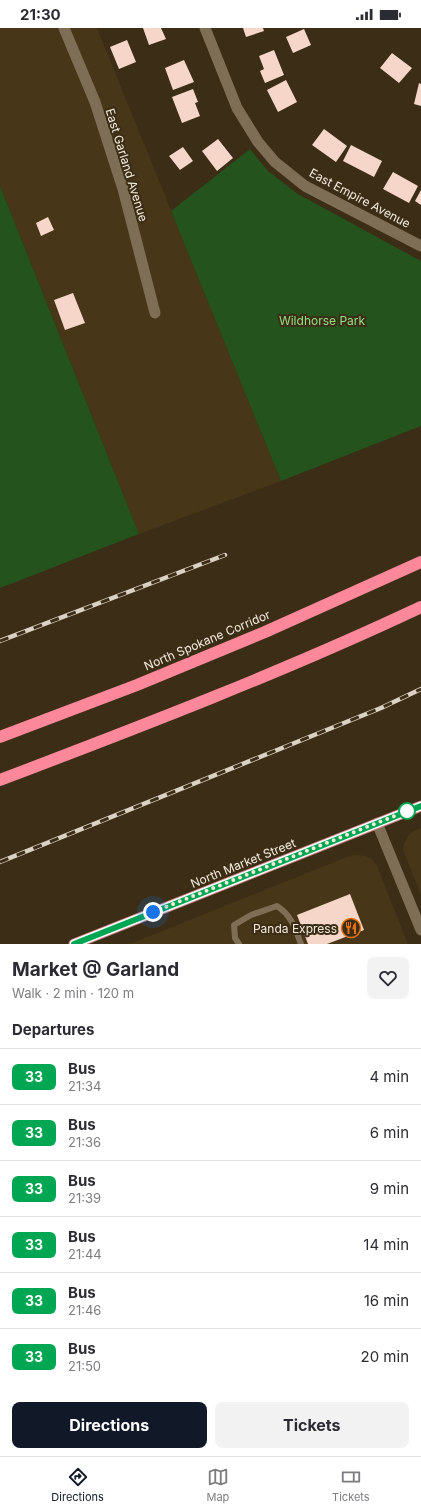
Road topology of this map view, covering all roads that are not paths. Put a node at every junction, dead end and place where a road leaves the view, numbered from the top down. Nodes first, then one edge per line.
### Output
1 (64, 28) edge
2 (206, 28) edge
3 (421, 246) edge
4 (155, 313) dead end
5 (421, 562) edge
6 (421, 607) edge
7 (0, 737) edge
8 (0, 780) edge
9 (421, 806) edge
10 (377, 823) junction
11 (421, 930) edge
12 (74, 944) edge
13 (239, 944) edge
14 (301, 944) edge

1 - 4 street, East Garland Avenue
2 - 3 street, East Empire Avenue
5 - 7 highway, North Spokane Corridor
6 - 8 highway
9 - 10 main road, North Market Street
10 - 11 street
10 - 12 main road, North Market Street
13 - 14 lane

